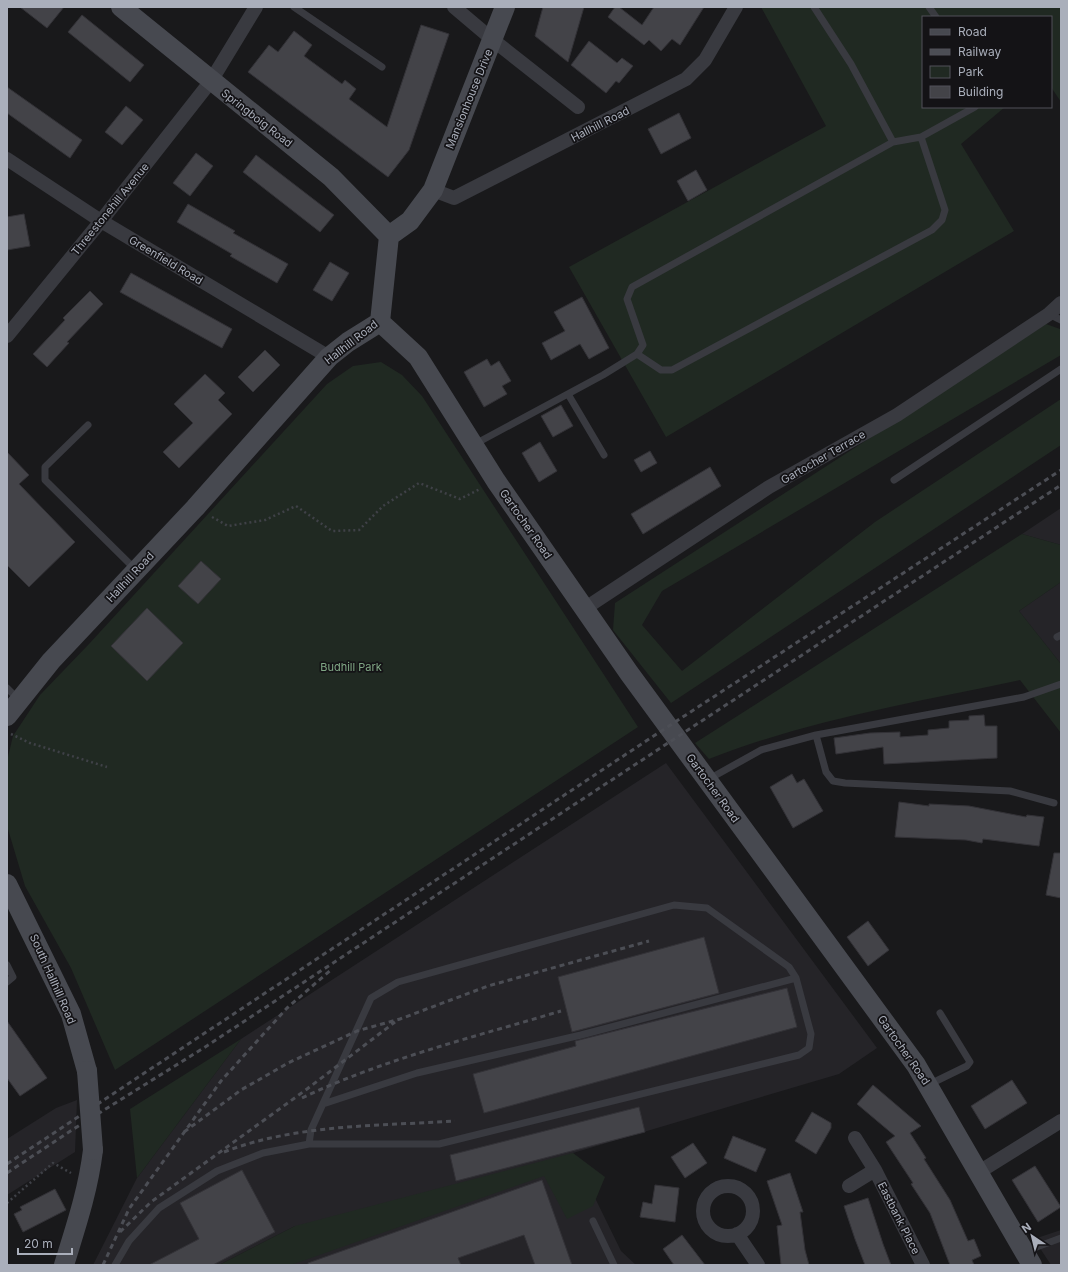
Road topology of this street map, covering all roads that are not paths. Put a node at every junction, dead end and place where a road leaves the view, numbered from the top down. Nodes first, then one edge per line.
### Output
1 (121, 7) edge
2 (256, 7) edge
3 (294, 7) edge
4 (454, 7) edge
5 (505, 7) edge
6 (736, 7) edge
7 (814, 7) edge
8 (929, 7) edge
9 (935, 16) edge
10 (493, 40) junction
11 (382, 67) dead end
12 (211, 81) junction
13 (578, 107) dead end
14 (973, 108) edge
15 (921, 137) junction
16 (893, 142) junction
17 (7, 159) edge
18 (433, 190) junction
19 (101, 221) junction
20 (388, 236) junction
21 (1061, 303) edge
22 (1055, 317) edge
23 (380, 322) junction
24 (7, 336) edge
25 (637, 354) junction
26 (328, 357) junction
27 (1061, 369) edge
28 (568, 394) junction
29 (88, 425) dead end
30 (473, 445) junction
31 (604, 455) dead end
32 (894, 480) dead end
33 (136, 570) junction
34 (584, 609) junction
35 (1061, 684) edge
36 (13, 694) edge
37 (7, 716) edge
38 (816, 735) junction
39 (707, 780) junction
40 (1054, 804) dead end
41 (7, 884) edge
42 (7, 965) edge
43 (796, 978) junction
44 (7, 982) edge
45 (940, 1013) dead end
46 (928, 1085) junction
47 (322, 1104) junction
48 (1061, 1121) edge
49 (855, 1138) dead end
50 (309, 1144) junction
51 (875, 1170) junction
52 (979, 1172) junction
53 (849, 1186) dead end
54 (594, 1220) dead end
55 (737, 1234) dead end
56 (1061, 1238) edge
57 (1028, 1258) edge
58 (64, 1265) edge
59 (115, 1265) edge
60 (614, 1265) edge
61 (758, 1265) edge
62 (923, 1265) edge

1 - 12 main road, Springboig Road
2 - 12 street, Threestonehill Avenue
3 - 11 lane
4 - 10 street
5 - 10 main road, Mansionhouse Drive
6 - 18 street, Hallhill Road
7 - 16 lane
8 - 9 lane
10 - 13 street
10 - 18 main road, Mansionhouse Drive
12 - 19 street, Threestonehill Avenue
12 - 20 main road, Springboig Road
14 - 15 lane
15 - 16 lane
15 - 25 lane
16 - 25 lane
17 - 19 street, Greenfield Road
18 - 20 main road
19 - 24 street, Threestonehill Avenue
19 - 26 street, Greenfield Road
20 - 23 main road, Hallhill Road
21 - 22 street, Gartocher Terrace
22 - 34 street, Gartocher Terrace
23 - 26 main road, Hallhill Road
23 - 30 main road, Gartocher Road
25 - 28 lane
26 - 33 main road, Hallhill Road
27 - 32 lane
28 - 30 lane
28 - 31 lane
29 - 33 lane
30 - 34 main road, Gartocher Road
33 - 36 main road, Hallhill Road
34 - 39 main road, Gartocher Road
35 - 38 lane
36 - 37 main road, Hallhill Road
38 - 39 lane
38 - 40 lane
39 - 46 main road, Gartocher Road
41 - 58 main road, South Hallhill Road, bridge
42 - 44 lane
43 - 47 lane
43 - 47 lane
43 - 50 lane
45 - 46 lane
46 - 52 main road, Gartocher Road
47 - 50 lane
48 - 52 street
49 - 51 street, Eastbank Place
50 - 59 lane
51 - 53 street, Eastbank Place
51 - 62 street, Eastbank Place
52 - 57 main road, Gartocher Road
54 - 60 lane
55 - 61 street
56 - 57 lane

